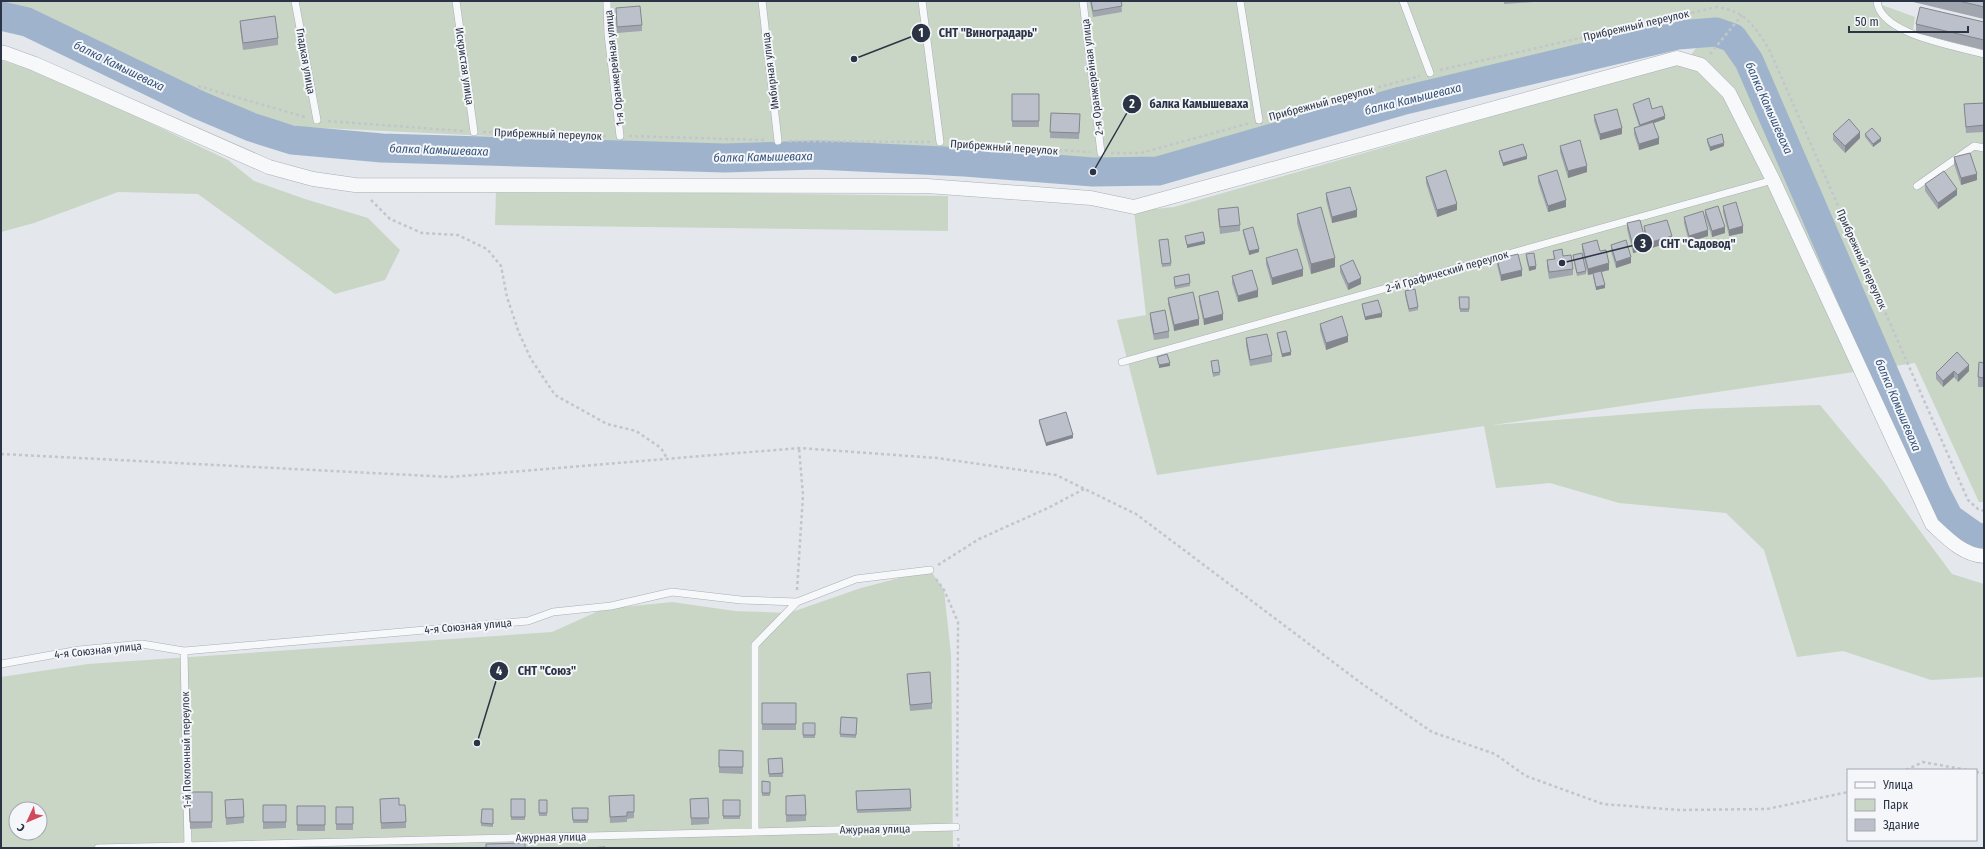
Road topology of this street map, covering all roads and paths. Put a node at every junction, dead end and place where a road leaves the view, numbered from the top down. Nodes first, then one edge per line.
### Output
1 (295, 1) edge
2 (456, 1) edge
3 (607, 1) edge
4 (762, 1) edge
5 (922, 1) edge
6 (1083, 1) edge
7 (1240, 1) edge
8 (1403, 1) edge
9 (1877, 1) edge
10 (1742, 15) junction
11 (1, 53) edge
12 (1984, 54) edge
13 (1701, 66) junction
14 (1430, 73) junction
15 (198, 86) dead end
16 (317, 120) junction
17 (1259, 120) junction
18 (474, 132) junction
19 (620, 136) junction
20 (778, 140) junction
21 (940, 142) junction
22 (1984, 148) edge
23 (1101, 152) junction
24 (1773, 180) junction
25 (355, 185) junction
26 (1917, 186) dead end
27 (1122, 362) dead end
28 (799, 448) junction
29 (1, 454) edge
30 (668, 460) junction
31 (1085, 489) junction
32 (1984, 512) edge
33 (1984, 556) edge
34 (930, 570) junction
35 (797, 602) junction
36 (184, 651) junction
37 (1, 664) edge
38 (1908, 769) edge
39 (1962, 769) edge
40 (1847, 792) edge
41 (956, 828) junction
42 (755, 832) junction
43 (187, 847) edge
44 (98, 848) edge
45 (959, 848) edge

1 - 16 lane, Гладкая улица
2 - 18 lane, Искристая улица
3 - 19 lane, 1-я Оранжерейная улица
4 - 20 lane, Имбирная улица
5 - 21 lane
6 - 23 lane, 2-я Оранжерейная улица
7 - 17 lane
8 - 14 lane
9 - 12 lane
10 - 13 path
10 - 14 path, Прибрежный переулок
10 - 32 path, Прибрежный переулок
11 - 25 street
13 - 24 street
13 - 25 street
14 - 17 path, Прибрежный переулок
15 - 16 path, Прибрежный переулок
16 - 18 path, Прибрежный переулок
17 - 23 path, Прибрежный переулок
18 - 19 path, Прибрежный переулок
19 - 20 path, Прибрежный переулок
20 - 21 path, Прибрежный переулок
21 - 23 path, Прибрежный переулок
22 - 26 lane
24 - 27 lane, 2-й Графический переулок
24 - 33 street
25 - 30 path
28 - 30 path
28 - 31 path
28 - 35 path
29 - 30 path
31 - 34 path
31 - 40 path
34 - 35 lane, 4-я Союзная улица
34 - 41 path
35 - 36 lane, 4-я Союзная улица
35 - 42 lane
36 - 37 lane, 4-я Союзная улица
36 - 43 lane, 1-й Поклонный переулок
38 - 39 path
41 - 42 lane, Ажурная улица
41 - 45 path
42 - 43 lane, Ажурная улица
43 - 44 lane, Ажурная улица

